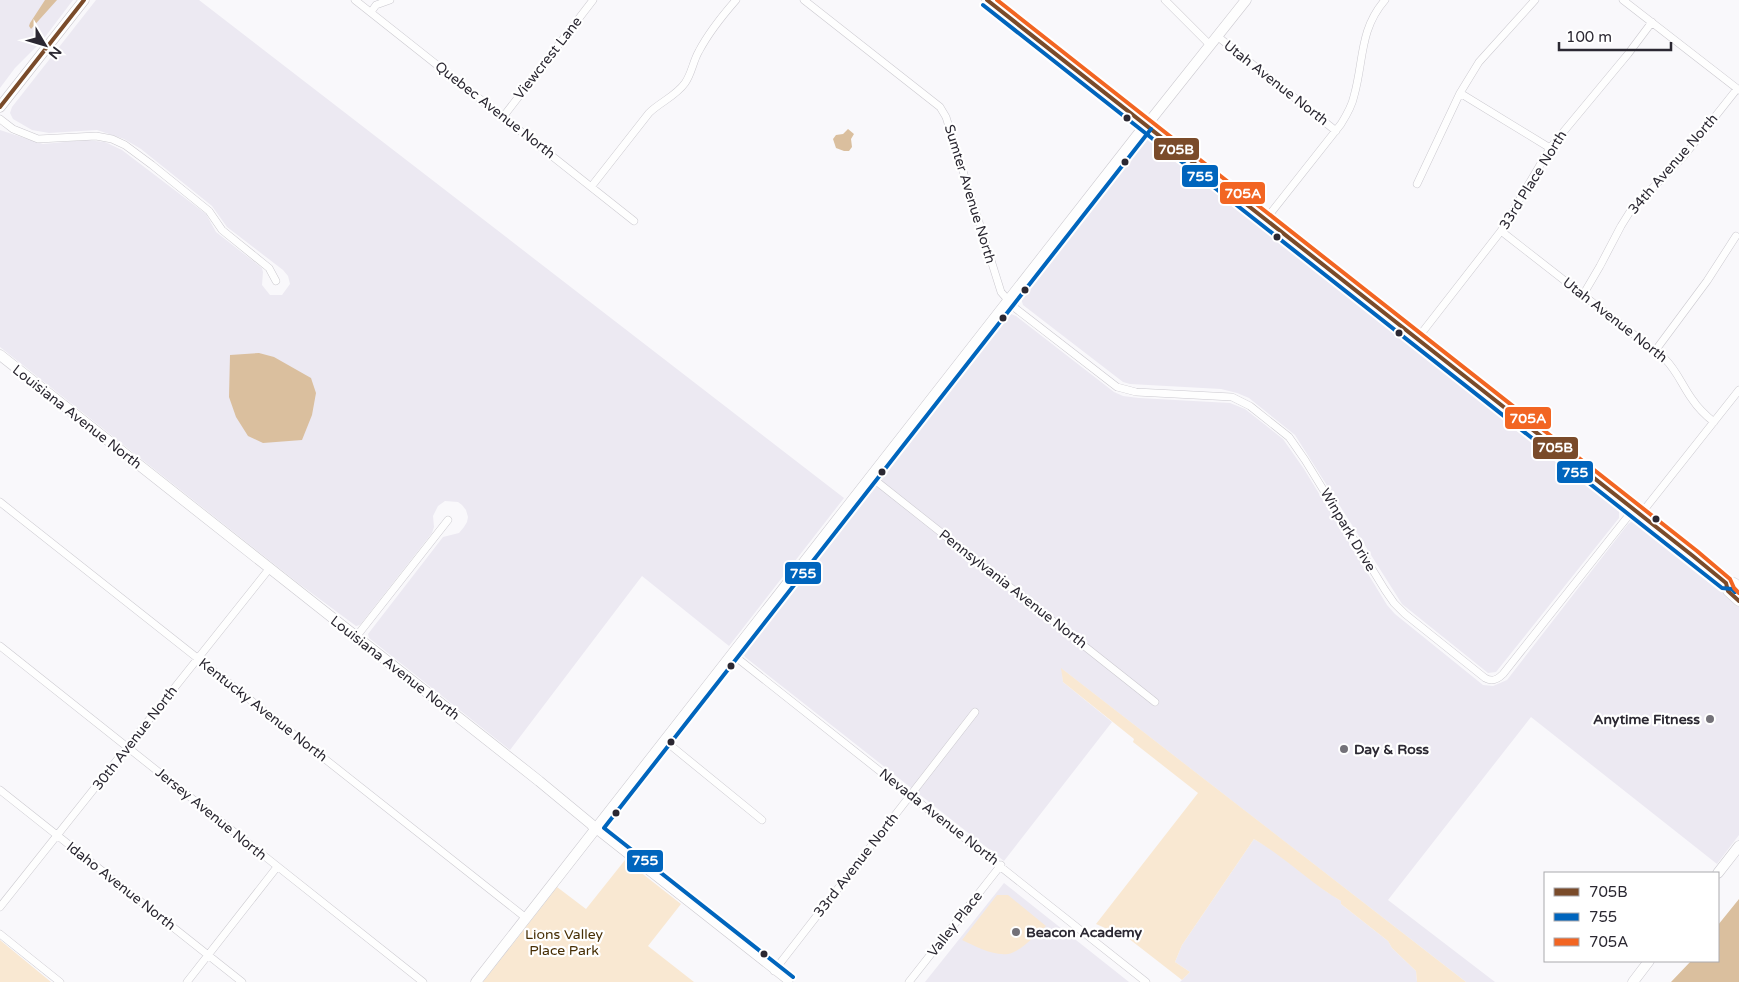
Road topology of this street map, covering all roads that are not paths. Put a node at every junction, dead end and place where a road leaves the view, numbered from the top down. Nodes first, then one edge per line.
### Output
1 (84, 0) edge
2 (355, 0) edge
3 (390, 0) edge
4 (594, 0) edge
5 (736, 0) edge
6 (986, 0) edge
7 (1165, 0) edge
8 (1246, 0) edge
9 (1385, 0) edge
10 (1535, 0) edge
11 (1623, 0) edge
12 (807, 1) edge
13 (371, 12) junction
14 (1652, 22) junction
15 (1217, 36) junction
16 (1210, 45) junction
17 (1738, 89) edge
18 (1460, 93) junction
19 (0, 107) edge
20 (502, 117) junction
21 (0, 119) edge
22 (1146, 125) junction
23 (1336, 130) junction
24 (1550, 148) junction
25 (1417, 184) dead end
26 (591, 187) junction
27 (1266, 219) junction
28 (634, 221) dead end
29 (1502, 231) junction
30 (1736, 236) dead end
31 (276, 280) dead end
32 (1583, 295) junction
33 (1008, 301) junction
34 (1417, 339) junction
35 (1655, 351) junction
36 (0, 355) edge
37 (1739, 390) edge
38 (1714, 422) junction
39 (871, 477) junction
40 (0, 502) edge
41 (1637, 512) junction
42 (448, 520) dead end
43 (269, 569) junction
44 (1726, 583) junction
45 (1739, 586) edge
46 (1739, 601) edge
47 (356, 637) junction
48 (0, 646) edge
49 (732, 654) junction
50 (198, 658) junction
51 (1156, 702) dead end
52 (975, 712) dead end
53 (664, 740) junction
54 (127, 747) junction
55 (0, 790) edge
56 (911, 795) junction
57 (762, 820) dead end
58 (595, 829) junction
59 (57, 836) junction
60 (1739, 846) edge
61 (1001, 865) junction
62 (277, 867) junction
63 (1719, 872) edge
64 (0, 907) edge
65 (526, 918) junction
66 (0, 934) edge
67 (208, 955) junction
68 (1649, 962) edge
69 (774, 971) junction
70 (60, 982) edge
71 (187, 982) edge
72 (242, 982) edge
73 (423, 982) edge
74 (476, 982) edge
75 (789, 982) edge
76 (910, 982) edge
77 (1146, 982) edge
78 (1633, 982) edge

1 - 19 street
2 - 13 street, Quebec Avenue North
3 - 13 street
4 - 20 street, Viewcrest Lane
5 - 26 street
6 - 22 street
7 - 16 street, Utah Avenue North
8 - 15 street
9 - 23 street
10 - 18 street
11 - 14 street
12 - 33 street, Sumter Avenue North
13 - 20 street, Quebec Avenue North
14 - 17 street
14 - 24 street, 33rd Place North
15 - 16 street
15 - 23 street, Utah Avenue North
16 - 22 street
17 - 32 street, 34th Avenue North
18 - 24 street
18 - 25 street
20 - 26 street, Quebec Avenue North
21 - 31 street
22 - 27 street
22 - 33 street
23 - 27 street
24 - 29 street, 33rd Place North
26 - 28 street, Quebec Avenue North
27 - 34 street
29 - 32 street, Utah Avenue North
29 - 34 street, 33rd Place North
30 - 35 street
32 - 35 street, Utah Avenue North
33 - 39 street
33 - 41 street, Winpark Drive
34 - 41 street
35 - 38 street, Utah Avenue North
36 - 43 street, Louisiana Avenue North
37 - 38 street
38 - 41 street
39 - 49 street
39 - 51 street, Pennsylvania Avenue North
40 - 50 street, Kentucky Avenue North
41 - 44 street
42 - 47 street
43 - 47 street, Louisiana Avenue North
43 - 50 street, 30th Avenue North
44 - 45 street
44 - 46 street
47 - 58 street, Louisiana Avenue North
48 - 54 street, Jersey Avenue North
49 - 53 street
49 - 56 street, Nevada Avenue North
50 - 54 street, 30th Avenue North
50 - 65 street, Kentucky Avenue North
52 - 56 street, 33rd Avenue North
53 - 57 street
53 - 58 street
54 - 59 street, 30th Avenue North
54 - 62 street, Jersey Avenue North
55 - 59 street, Idaho Avenue North
56 - 61 street, Nevada Avenue North
56 - 69 street, 33rd Avenue North
58 - 65 street
58 - 69 street, Louisiana Avenue North
59 - 64 street, 30th Avenue North
59 - 67 street, Idaho Avenue North
60 - 63 street
61 - 76 street, Valley Place
61 - 77 street, Nevada Avenue North
62 - 67 street
62 - 73 street, Jersey Avenue North
65 - 74 street
66 - 70 street
67 - 71 street
67 - 72 street, Idaho Avenue North
68 - 78 street
69 - 75 street, Louisiana Avenue North

